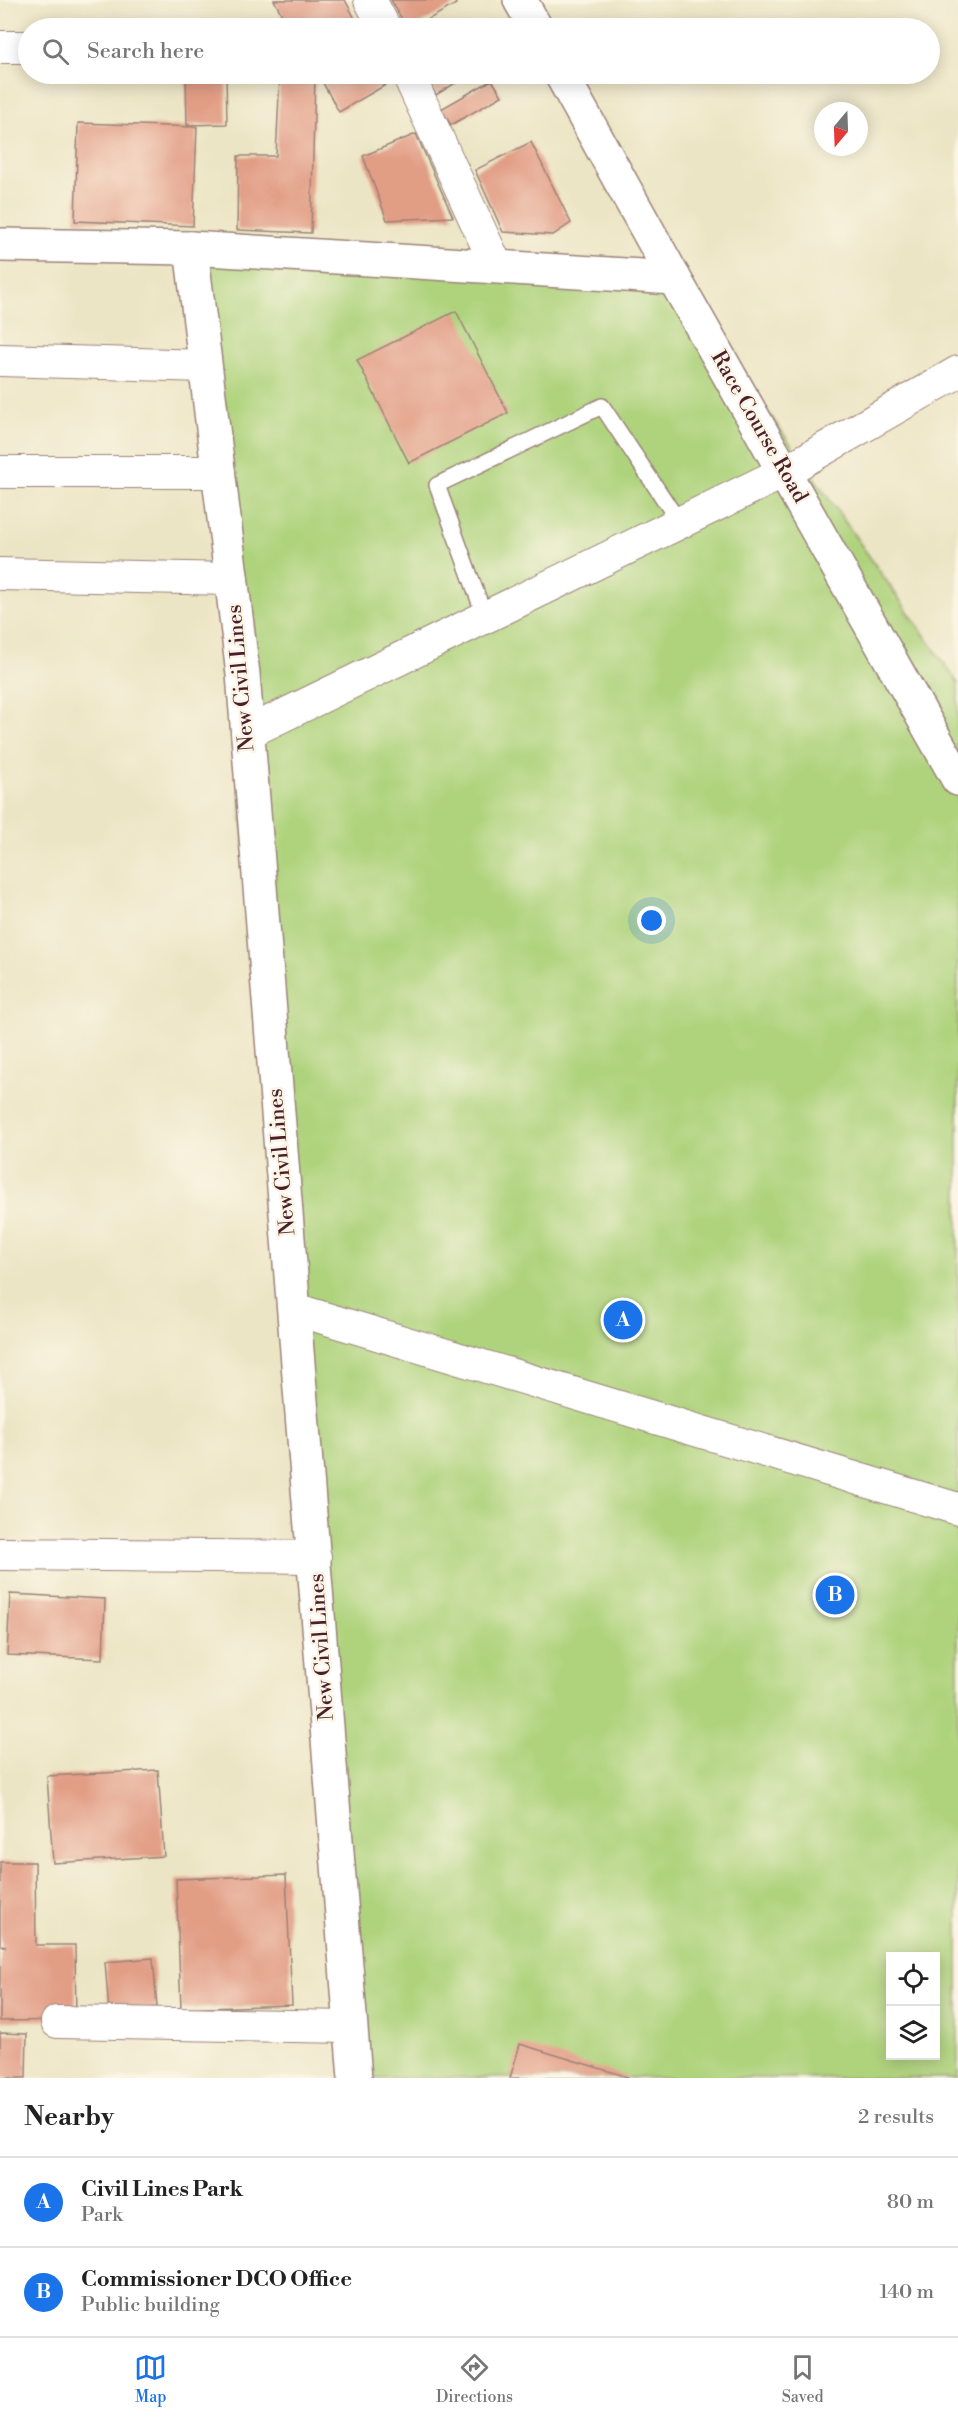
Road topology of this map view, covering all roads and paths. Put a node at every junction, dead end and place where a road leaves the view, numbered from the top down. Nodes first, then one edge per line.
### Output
1 (370, 0) edge
2 (520, 0) edge
3 (380, 18) edge
4 (530, 18) edge
5 (0, 47) edge
6 (18, 47) edge
7 (413, 84) edge
8 (567, 84) edge
9 (0, 245) edge
10 (191, 248) junction
11 (497, 267) junction
12 (674, 278) junction
13 (0, 360) edge
14 (205, 366) junction
15 (958, 372) edge
16 (0, 472) edge
17 (219, 472) junction
18 (784, 472) junction
19 (679, 522) junction
20 (0, 573) edge
21 (232, 579) junction
22 (485, 617) junction
23 (247, 733) junction
24 (958, 779) edge
25 (294, 1309) junction
26 (958, 1509) edge
27 (0, 1554) edge
28 (315, 1557) junction
29 (57, 2022) dead end
30 (351, 2027) junction
31 (355, 2078) edge

1 - 3 street
2 - 4 street
5 - 6 street
7 - 11 street
8 - 12 street, Race Course Road
9 - 10 street
10 - 11 street
10 - 14 street, New Civil Lines
11 - 12 street
12 - 18 street, Race Course Road
13 - 14 street
14 - 17 street, New Civil Lines
15 - 18 street
16 - 17 street
17 - 21 street, New Civil Lines
18 - 19 street
18 - 24 street, Race Course Road
19 - 22 street
19 - 22 lane
20 - 21 street
21 - 23 street, New Civil Lines
22 - 23 street
23 - 25 street, New Civil Lines
25 - 26 street
25 - 28 street, New Civil Lines
27 - 28 street
28 - 30 street, New Civil Lines
29 - 30 street
30 - 31 street, New Civil Lines

